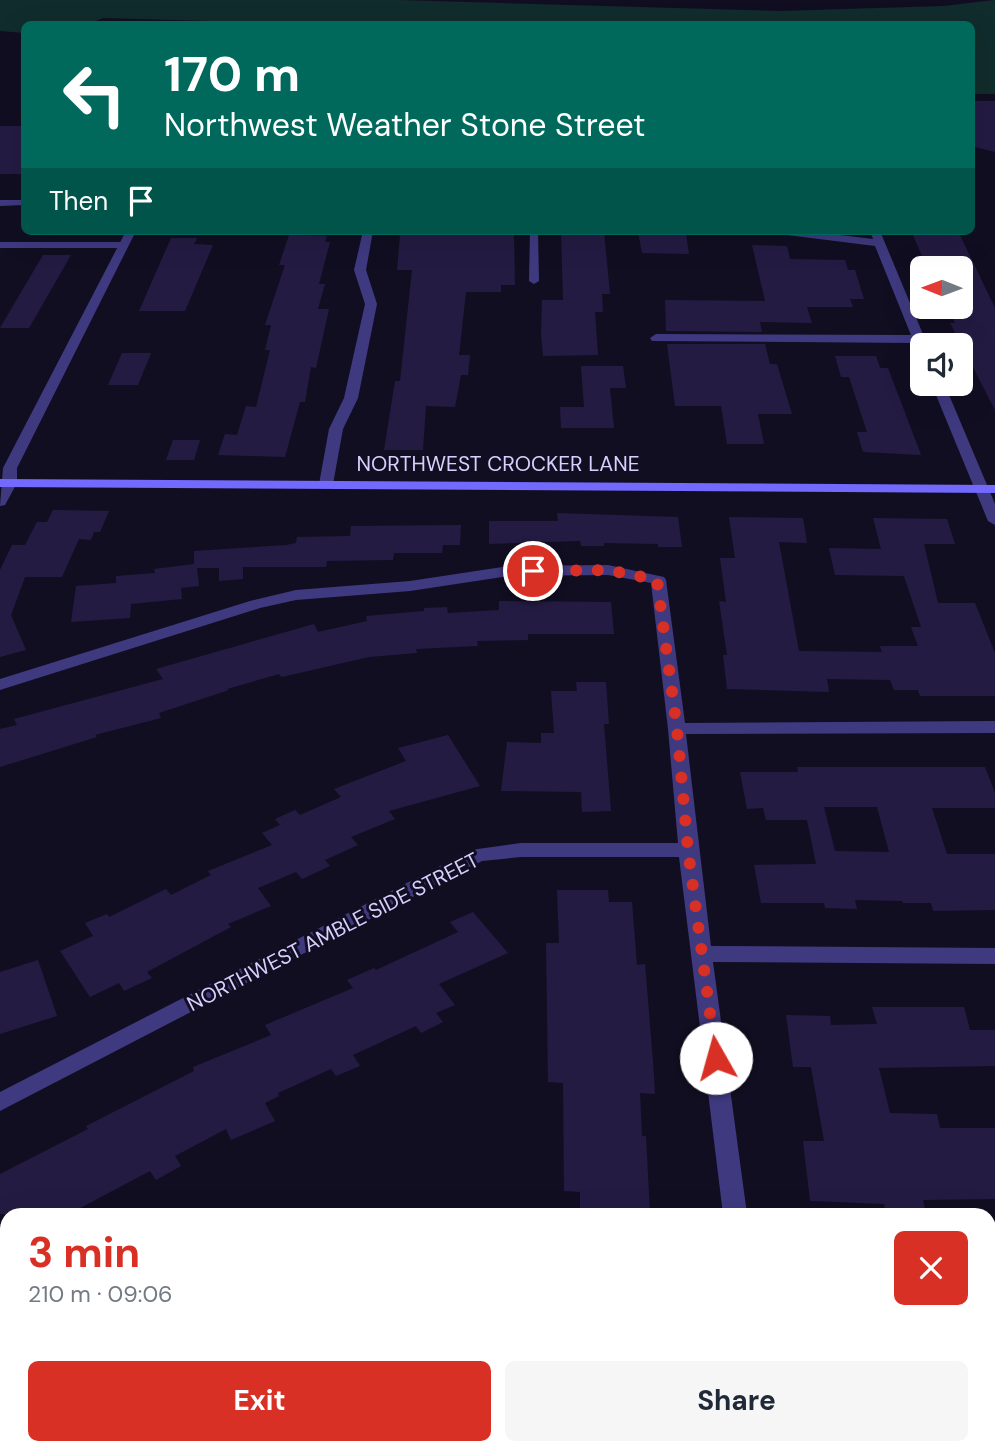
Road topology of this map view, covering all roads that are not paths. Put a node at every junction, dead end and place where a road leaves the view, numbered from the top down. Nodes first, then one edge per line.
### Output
1 (0, 203) edge
2 (21, 203) edge
3 (129, 235) edge
4 (367, 235) edge
5 (534, 235) edge
6 (845, 235) edge
7 (878, 237) edge
8 (124, 245) junction
9 (0, 246) edge
10 (534, 281) dead end
11 (916, 333) edge
12 (656, 338) dead end
13 (910, 344) edge
14 (943, 396) edge
15 (5, 483) edge
16 (326, 484) junction
17 (988, 489) edge
18 (0, 502) edge
19 (995, 521) edge
20 (0, 685) edge
21 (995, 727) edge
22 (677, 729) junction
23 (688, 850) junction
24 (703, 954) junction
25 (995, 956) edge
26 (0, 1102) edge
27 (734, 1208) edge

1 - 2 lane
3 - 8 street
4 - 16 street
5 - 10 lane
6 - 7 street
7 - 11 street
8 - 9 lane
8 - 15 street
12 - 13 street
14 - 17 street
15 - 16 street, NORTHWEST CROCKER LANE
15 - 18 street
16 - 17 street, NORTHWEST CROCKER LANE
17 - 19 street
20 - 22 street
21 - 22 street
22 - 23 street
23 - 24 street
23 - 26 street, NORTHWEST AMBLE SIDE STREET
24 - 25 street
24 - 27 street

